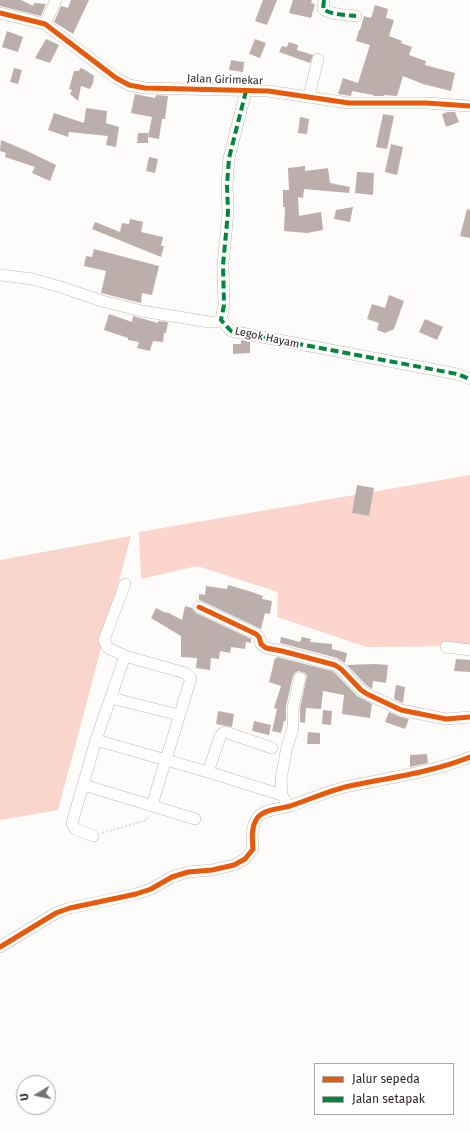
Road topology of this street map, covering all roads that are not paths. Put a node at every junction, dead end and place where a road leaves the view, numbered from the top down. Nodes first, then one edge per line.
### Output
1 (56, 0) edge
2 (324, 0) edge
3 (0, 13) edge
4 (356, 16) dead end
5 (45, 24) junction
6 (318, 59) dead end
7 (246, 91) junction
8 (309, 96) junction
9 (470, 106) edge
10 (0, 276) edge
11 (221, 320) junction
12 (470, 379) edge
13 (125, 584) dead end
14 (199, 607) dead end
15 (446, 647) dead end
16 (470, 650) edge
17 (125, 656) junction
18 (300, 678) dead end
19 (111, 698) junction
20 (179, 715) junction
21 (470, 717) edge
22 (96, 740) junction
23 (272, 748) dead end
24 (470, 757) edge
25 (166, 760) junction
26 (208, 772) junction
27 (84, 785) junction
28 (282, 795) junction
29 (152, 805) junction
30 (288, 806) junction
31 (195, 818) dead end
32 (93, 836) road end
33 (0, 947) edge

1 - 5 street
2 - 4 street
3 - 5 street, Jalan Girimekar
5 - 7 street, Jalan Girimekar
6 - 8 street
7 - 8 street, Jalan Girimekar
7 - 11 street
8 - 9 street, Jalan Girimekar
10 - 11 street, Legok Hayam
11 - 12 street, Legok Hayam
13 - 17 street
14 - 21 street
15 - 16 street
17 - 19 street
17 - 20 street
18 - 28 street
19 - 20 street
19 - 22 street
20 - 25 street
22 - 25 street
22 - 27 street
23 - 26 street
24 - 30 street
25 - 26 street
25 - 29 street
26 - 28 street
27 - 29 street
27 - 32 street
28 - 30 street
29 - 31 street
30 - 33 street

